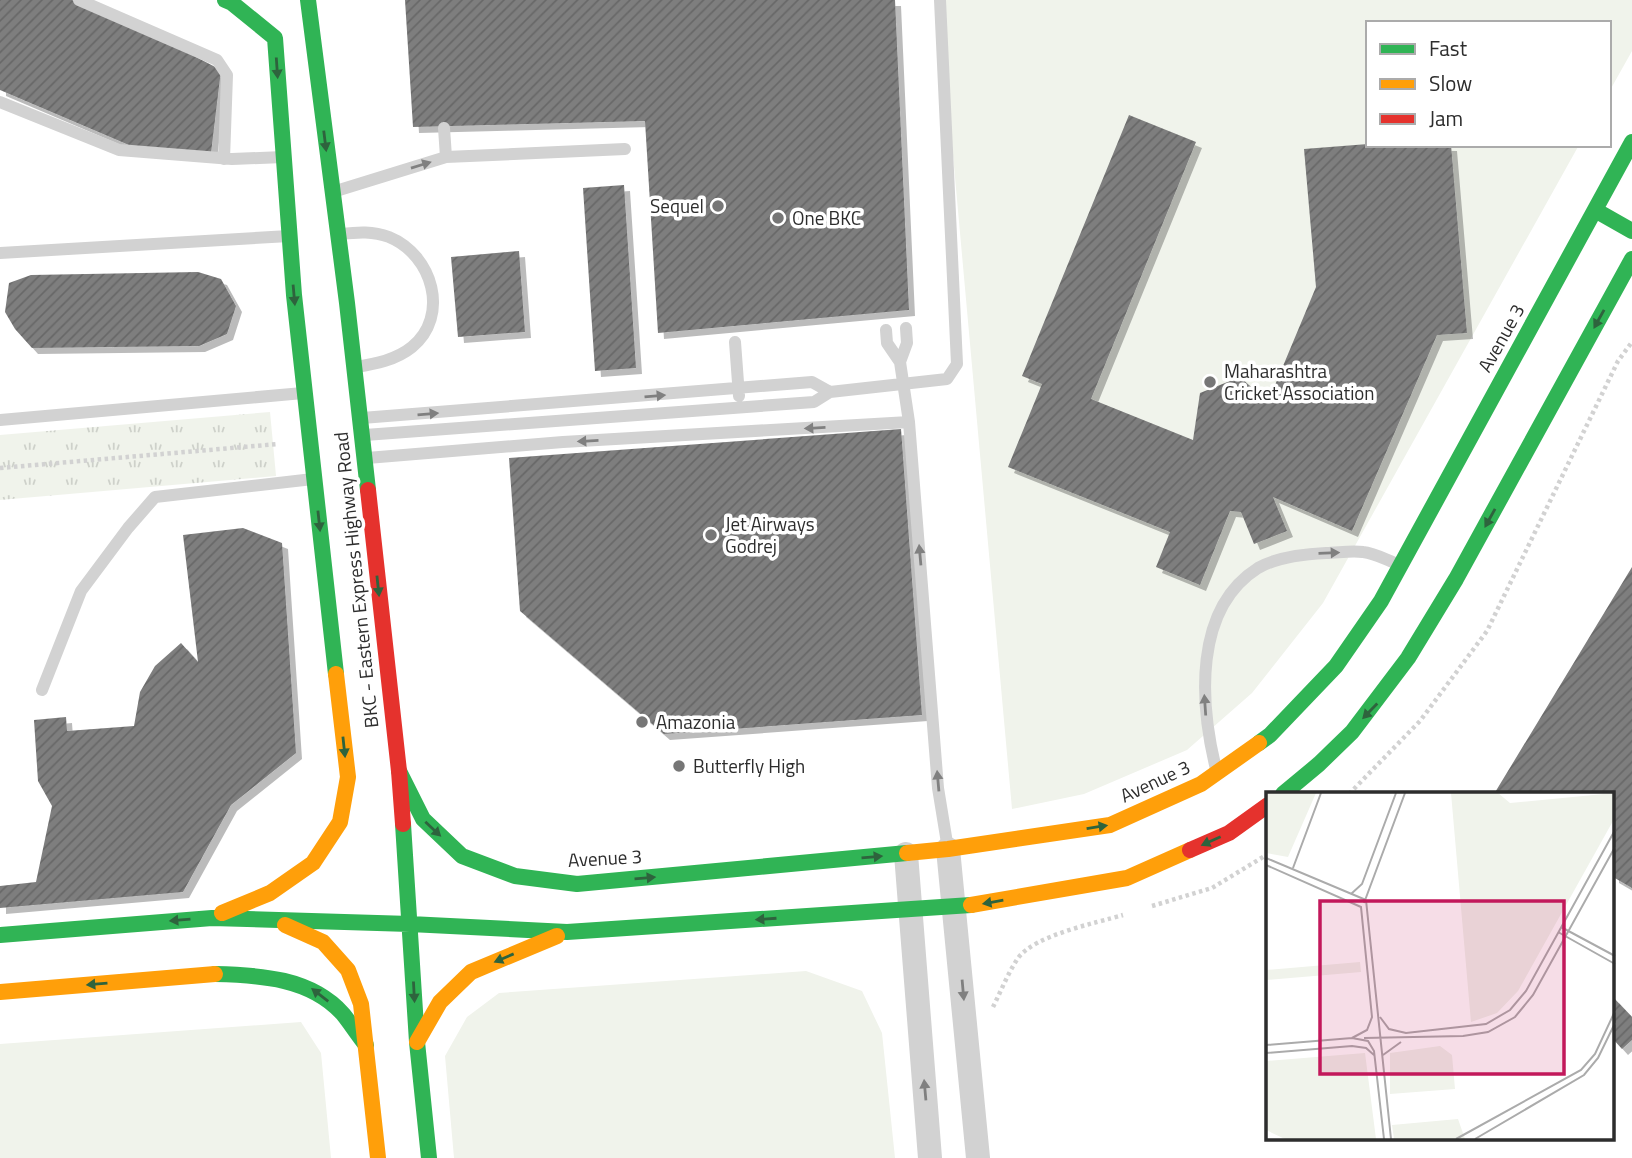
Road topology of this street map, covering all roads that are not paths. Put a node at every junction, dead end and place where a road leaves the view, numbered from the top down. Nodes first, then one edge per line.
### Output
1 (79, 0) edge
2 (225, 0) edge
3 (307, 0) edge
4 (940, 0) edge
5 (283, 29) junction
6 (0, 102) edge
7 (444, 128) dead end
8 (1632, 142) edge
9 (625, 149) dead end
10 (284, 157) junction
11 (446, 157) junction
12 (224, 159) junction
13 (332, 192) junction
14 (1595, 210) junction
15 (1632, 231) edge
16 (337, 234) junction
17 (290, 236) junction
18 (0, 253) edge
19 (1632, 259) edge
20 (906, 328) dead end
21 (886, 330) dead end
22 (735, 342) dead end
23 (900, 362) junction
24 (354, 368) junction
25 (905, 385) junction
26 (738, 389) junction
27 (830, 392) junction
28 (305, 393) junction
29 (740, 407) junction
30 (360, 419) junction
31 (0, 420) edge
32 (909, 422) junction
33 (361, 436) junction
34 (364, 458) junction
35 (315, 478) junction
36 (1406, 567) junction
37 (1431, 579) dead end
38 (1451, 589) junction
39 (42, 690) dead end
40 (399, 771) junction
41 (1217, 772) junction
42 (1286, 792) edge
43 (1266, 806) edge
44 (948, 849) junction
45 (906, 853) junction
46 (956, 908) junction
47 (910, 909) junction
48 (212, 918) junction
49 (272, 920) junction
50 (410, 924) junction
51 (567, 932) junction
52 (0, 935) edge
53 (0, 992) edge
54 (417, 1042) junction
55 (366, 1045) junction
56 (378, 1158) edge
57 (429, 1158) edge
58 (930, 1158) edge
59 (978, 1158) edge

1 - 12 lane
2 - 5 street
3 - 5 street
3 -> 13 street, BKC - Eastern Express Highway Road
4 - 25 lane
5 -> 10 street
6 - 12 lane
7 - 11 lane
8 - 14 street, Avenue 3
9 - 11 lane
10 - 12 lane
10 - 17 street
13 -> 11 lane
13 - 16 street, BKC - Eastern Express Highway Road
14 - 15 street
14 - 36 street, Avenue 3
16 - 24 street, BKC - Eastern Express Highway Road
16 - 24 lane
17 - 18 lane
17 -> 28 street
19 -> 38 street
20 - 23 lane
21 - 23 lane
22 - 26 lane
23 - 25 lane
24 - 30 street, BKC - Eastern Express Highway Road
25 - 27 lane
25 - 32 lane
26 - 27 lane
26 - 29 lane
30 -> 26 lane
27 - 29 lane
28 - 31 lane
28 - 35 street
29 - 33 lane
30 - 33 street, BKC - Eastern Express Highway Road
32 -> 34 lane
44 -> 32 lane
33 - 34 street, BKC - Eastern Express Highway Road
34 -> 40 street, BKC - Eastern Express Highway Road
35 - 39 lane
35 -> 48 street
36 - 41 street, Avenue 3
41 -> 36 lane
37 - 38 street
38 -> 42 street
40 -> 45 street, Avenue 3
40 - 50 street, BKC - Eastern Express Highway Road
44 -> 41 street, Avenue 3
43 -> 46 street
44 - 45 street, Avenue 3
44 - 46 street
45 - 47 street
46 - 47 street
46 -> 59 street
47 -> 51 street
58 -> 47 street
48 - 49 street
48 -> 52 street
49 - 50 street
49 - 55 street
50 - 51 street
50 -> 54 street, BKC - Eastern Express Highway Road
51 -> 54 street
55 -> 53 street
54 - 57 street, BKC - Eastern Express Highway Road
55 - 56 street

